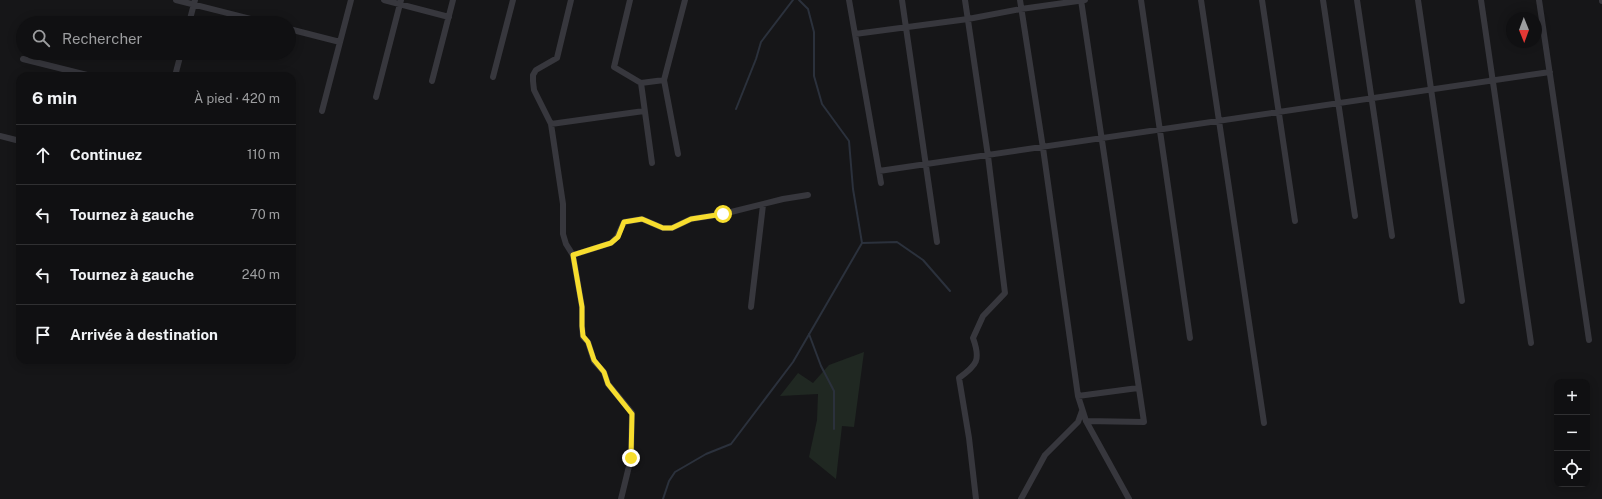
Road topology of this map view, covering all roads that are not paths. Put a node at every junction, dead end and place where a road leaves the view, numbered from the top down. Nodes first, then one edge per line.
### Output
1 (176, 0) edge
2 (351, 0) edge
3 (384, 0) edge
4 (453, 0) edge
5 (513, 0) edge
6 (571, 0) edge
7 (630, 0) edge
8 (684, 0) edge
9 (850, 0) edge
10 (902, 0) edge
11 (965, 0) edge
12 (1020, 0) edge
13 (1082, 0) edge
14 (1141, 0) edge
15 (1201, 0) edge
16 (1262, 0) edge
17 (1324, 0) edge
18 (1357, 0) edge
19 (1418, 0) edge
20 (1481, 0) edge
21 (1540, 0) edge
22 (194, 2) edge
23 (400, 2) edge
24 (1021, 9) junction
25 (191, 16) edge
26 (243, 16) edge
27 (449, 16) junction
28 (968, 19) junction
29 (905, 26) junction
30 (296, 31) edge
31 (855, 34) junction
32 (340, 42) junction
33 (31, 60) edge
34 (179, 60) edge
35 (76, 72) edge
36 (176, 72) edge
37 (1550, 72) junction
38 (493, 77) dead end
39 (664, 80) junction
40 (432, 81) dead end
41 (1493, 81) junction
42 (641, 83) junction
43 (1431, 90) junction
44 (376, 98) dead end
45 (1372, 98) junction
46 (1339, 103) junction
47 (322, 111) dead end
48 (644, 111) junction
49 (1279, 112) junction
50 (1219, 121) junction
51 (551, 124) junction
52 (1160, 129) junction
53 (0, 136) edge
54 (1102, 138) junction
55 (16, 140) edge
56 (1043, 148) junction
57 (678, 154) dead end
58 (988, 156) junction
59 (652, 163) dead end
60 (926, 163) junction
61 (879, 171) junction
62 (881, 183) dead end
63 (808, 195) dead end
64 (763, 205) junction
65 (1355, 216) dead end
66 (1295, 221) dead end
67 (1392, 236) dead end
68 (937, 242) dead end
69 (573, 255) junction
70 (1462, 301) dead end
71 (751, 307) dead end
72 (1190, 338) dead end
73 (1590, 340) dead end
74 (1531, 343) dead end
75 (1138, 388) junction
76 (1078, 396) junction
77 (1082, 411) junction
78 (1086, 421) junction
79 (1264, 423) dead end
80 (621, 499) edge
81 (976, 499) edge
82 (1021, 499) edge
83 (1129, 499) edge

1 - 22 street
2 - 32 street
3 - 23 street
4 - 27 street
5 - 38 street
6 - 51 street
7 - 42 street
8 - 39 street
9 - 31 street
10 - 29 street
11 - 28 street
12 - 24 street
13 - 24 street
13 - 54 street
14 - 52 street
15 - 50 street
16 - 49 street
17 - 46 street
18 - 45 street
19 - 43 street
20 - 41 street
21 - 37 street
22 - 25 street
22 - 26 street
23 - 27 street
23 - 44 street
24 - 28 street
24 - 56 street
27 - 40 street
28 - 29 street
28 - 58 street
29 - 31 street
29 - 60 street
30 - 32 street
31 - 61 street
32 - 47 street
33 - 35 street
34 - 36 street
37 - 41 street
37 - 73 street
39 - 42 street
39 - 57 street
41 - 43 street
41 - 74 street
42 - 48 street
43 - 45 street
43 - 70 street
45 - 46 street
45 - 67 street
46 - 49 street
46 - 65 street
48 - 51 street
48 - 59 street
49 - 50 street
49 - 66 street
50 - 52 street
50 - 79 street
51 - 69 street
52 - 54 street
52 - 72 street
53 - 55 street
54 - 56 street
54 - 75 street
56 - 58 street
56 - 76 street
58 - 60 street
58 - 81 street
60 - 61 street
60 - 68 street
61 - 62 street
63 - 64 street
64 - 69 street
64 - 71 street
69 - 80 street
75 - 76 street
75 - 78 street
76 - 77 street
77 - 78 street
77 - 82 street
78 - 83 street

